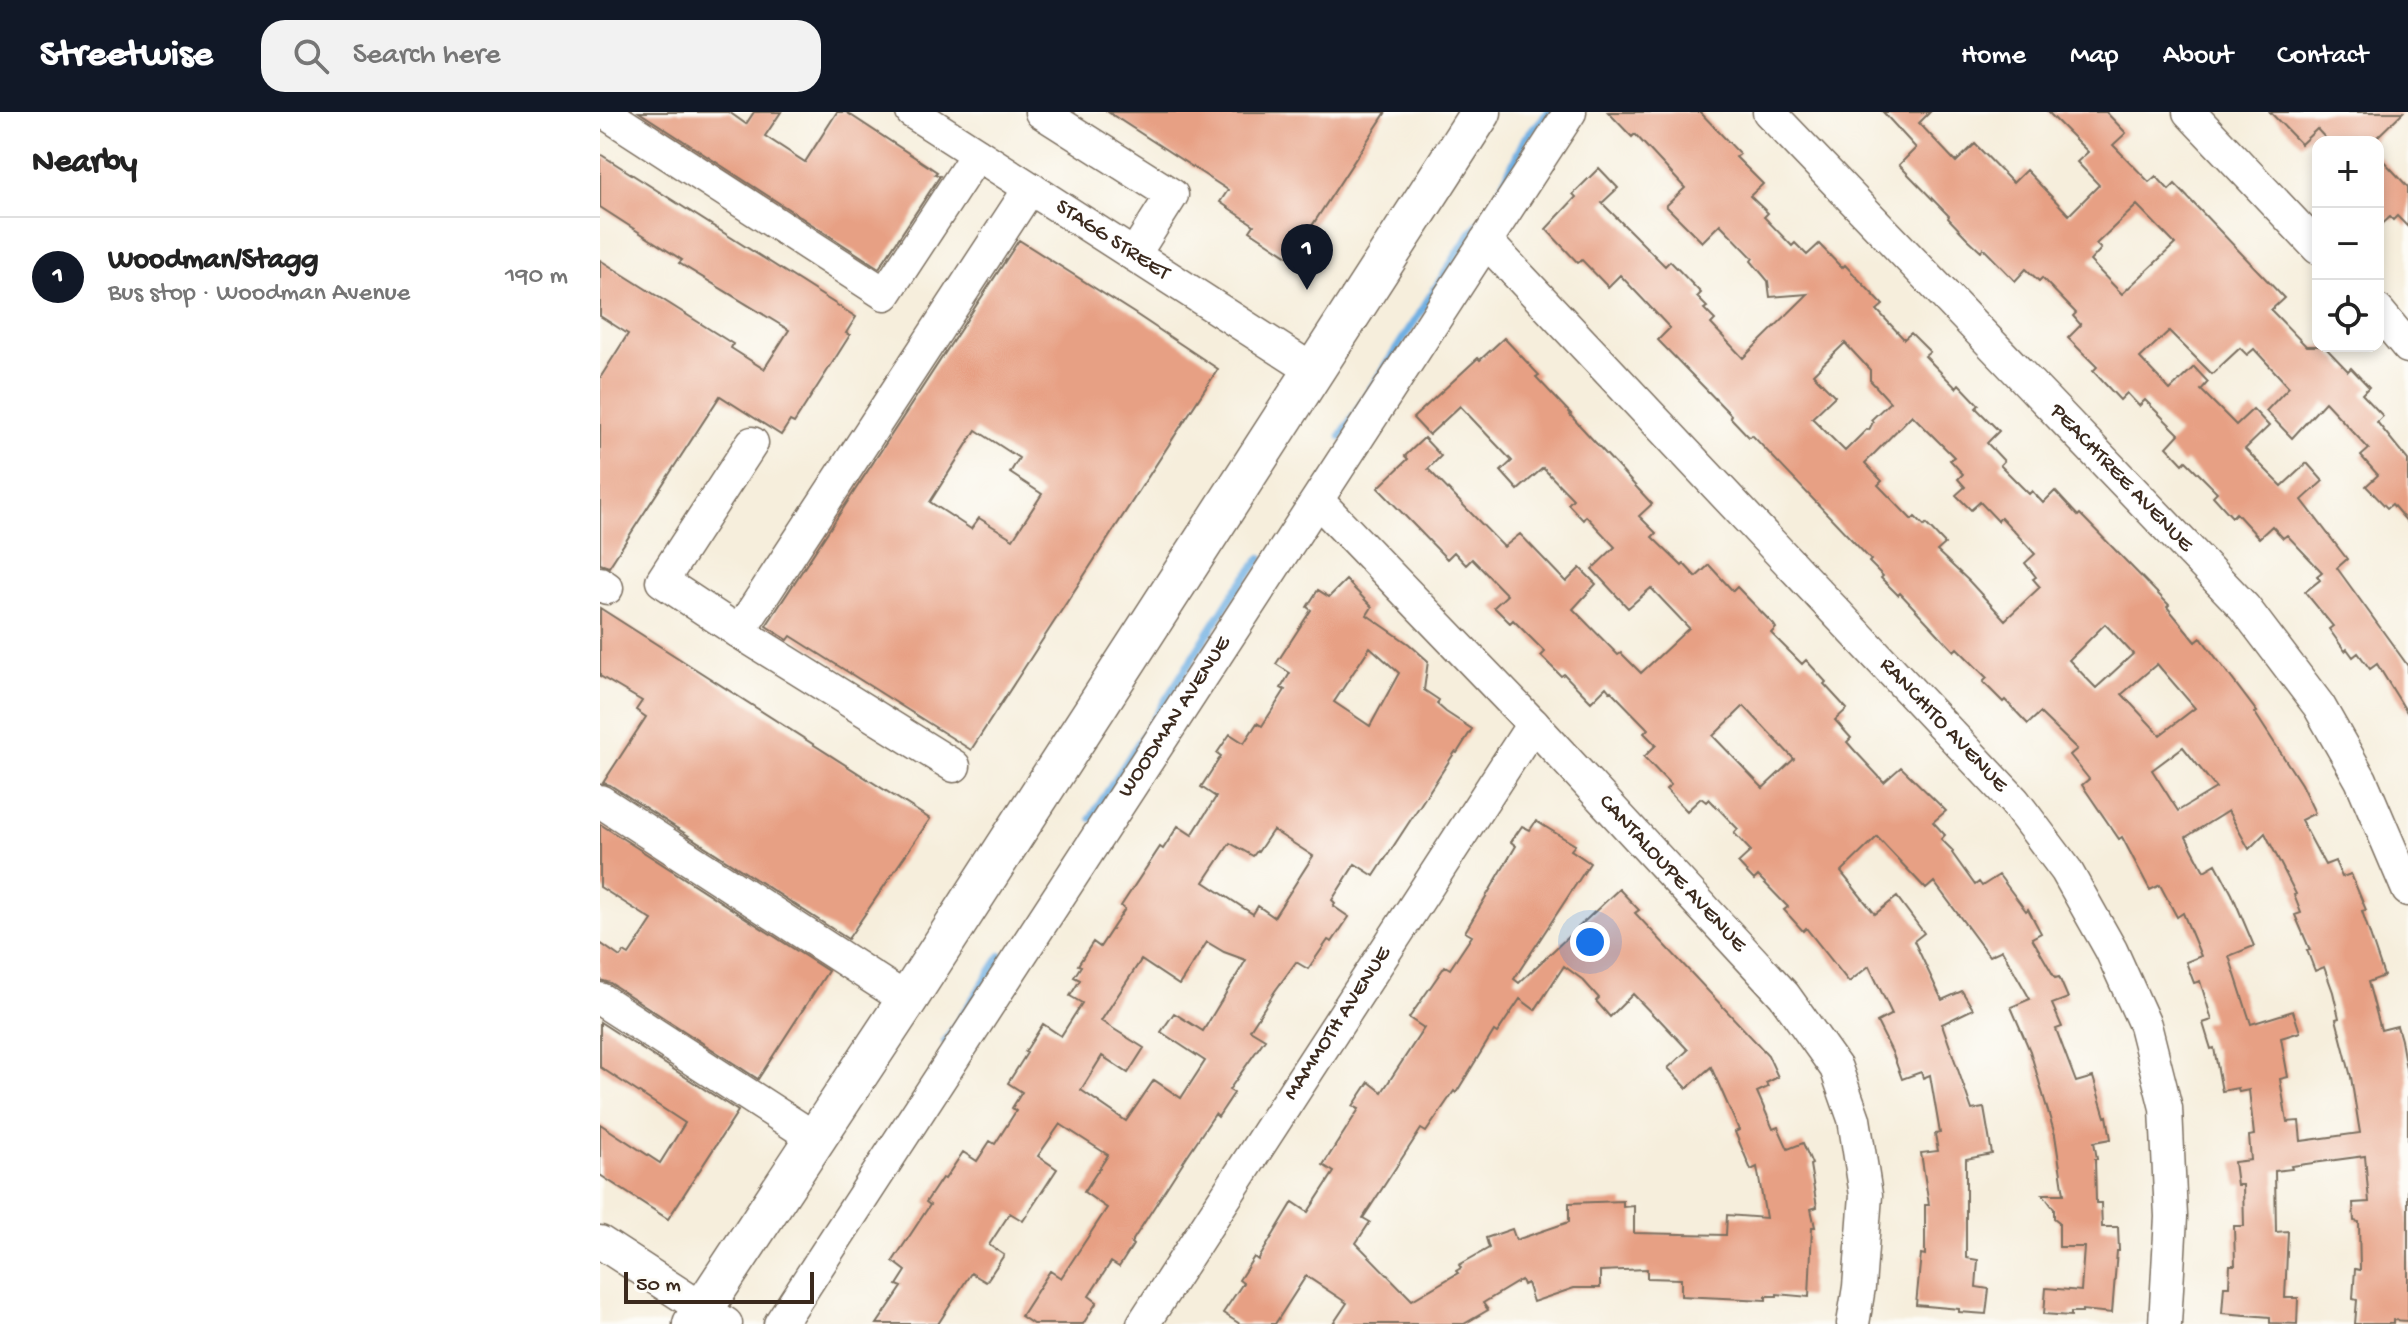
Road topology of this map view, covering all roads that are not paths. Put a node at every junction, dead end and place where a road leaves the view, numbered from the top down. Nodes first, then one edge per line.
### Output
1 (604, 112) edge
2 (912, 112) edge
3 (1041, 112) edge
4 (1481, 112) edge
5 (1570, 112) edge
6 (1769, 112) edge
7 (2189, 112) edge
8 (977, 154) junction
9 (1030, 188) junction
10 (1486, 241) junction
11 (2312, 242) edge
12 (1134, 255) junction
13 (2384, 318) edge
14 (2408, 347) edge
15 (1314, 371) junction
16 (752, 443) dead end
17 (1318, 501) junction
18 (739, 632) junction
19 (1533, 724) junction
20 (954, 766) dead end
21 (600, 801) edge
22 (2408, 890) edge
23 (600, 999) edge
24 (907, 1000) junction
25 (816, 1139) junction
26 (600, 1242) edge
27 (707, 1319) edge
28 (780, 1324) edge
29 (1143, 1324) edge
30 (1853, 1324) edge
31 (2165, 1324) edge

1 - 8 street
2 - 8 street, STAGG STREET
3 - 12 street
4 - 15 main road
5 - 10 street, WOODMAN AVENUE
6 - 22 street, PEACHTREE AVENUE
7 - 11 street
8 - 9 street, STAGG STREET
9 - 12 street, STAGG STREET
9 - 18 street
10 - 17 street, WOODMAN AVENUE
10 - 31 street, RANCHITO AVENUE
12 - 15 street, STAGG STREET
13 - 14 street
15 - 24 main road
16 - 18 street
17 - 19 street, CANTALOUPE AVENUE
17 - 28 street, WOODMAN AVENUE
18 - 20 street
19 - 29 street, MAMMOTH AVENUE
19 - 30 street, CANTALOUPE AVENUE
21 - 24 street
23 - 25 street
24 - 25 main road
25 - 27 main road
26 - 27 street

